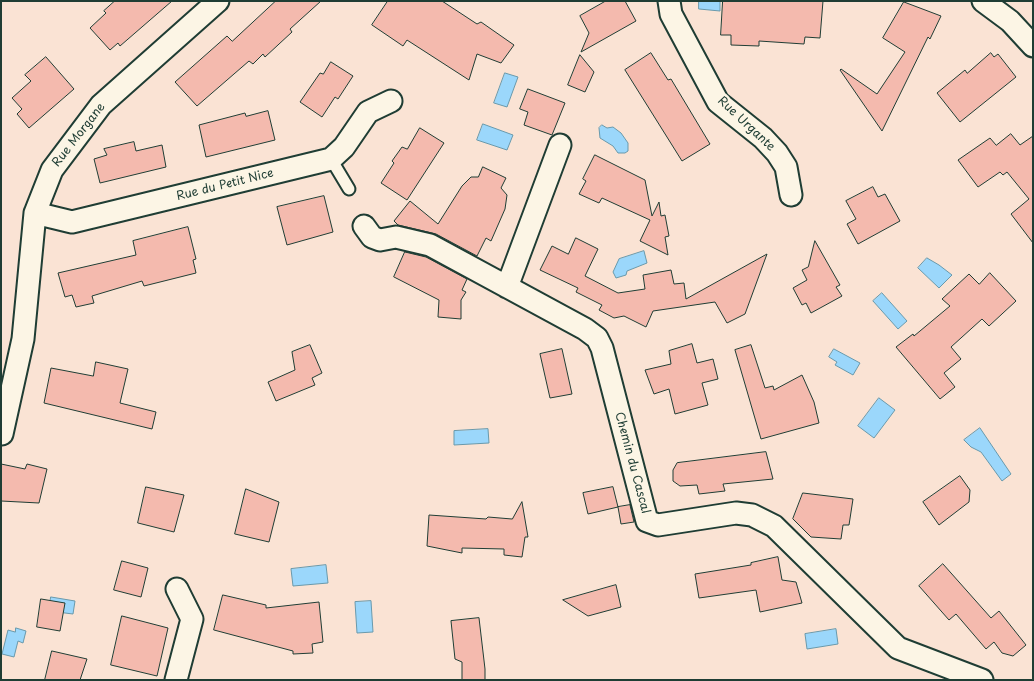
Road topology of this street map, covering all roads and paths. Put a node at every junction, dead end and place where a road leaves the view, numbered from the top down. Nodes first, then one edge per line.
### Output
1 (218, 1) edge
2 (669, 1) edge
3 (983, 1) edge
4 (1033, 46) edge
5 (391, 101) dead end
6 (560, 146) dead end
7 (331, 159) junction
8 (349, 189) dead end
9 (792, 195) dead end
10 (35, 213) junction
11 (364, 226) dead end
12 (507, 286) junction
13 (2, 434) edge
14 (177, 589) dead end
15 (176, 680) edge
16 (982, 680) edge

1 - 10 street, Rue Morgane
2 - 9 street, Rue Urgante
3 - 4 street
5 - 7 street
6 - 12 street
7 - 8 lane
7 - 10 street, Rue du Petit Nice
10 - 13 street, Rue Morgane
11 - 12 street, Chemin du Cascal
12 - 16 street, Chemin du Cascal
14 - 15 street

